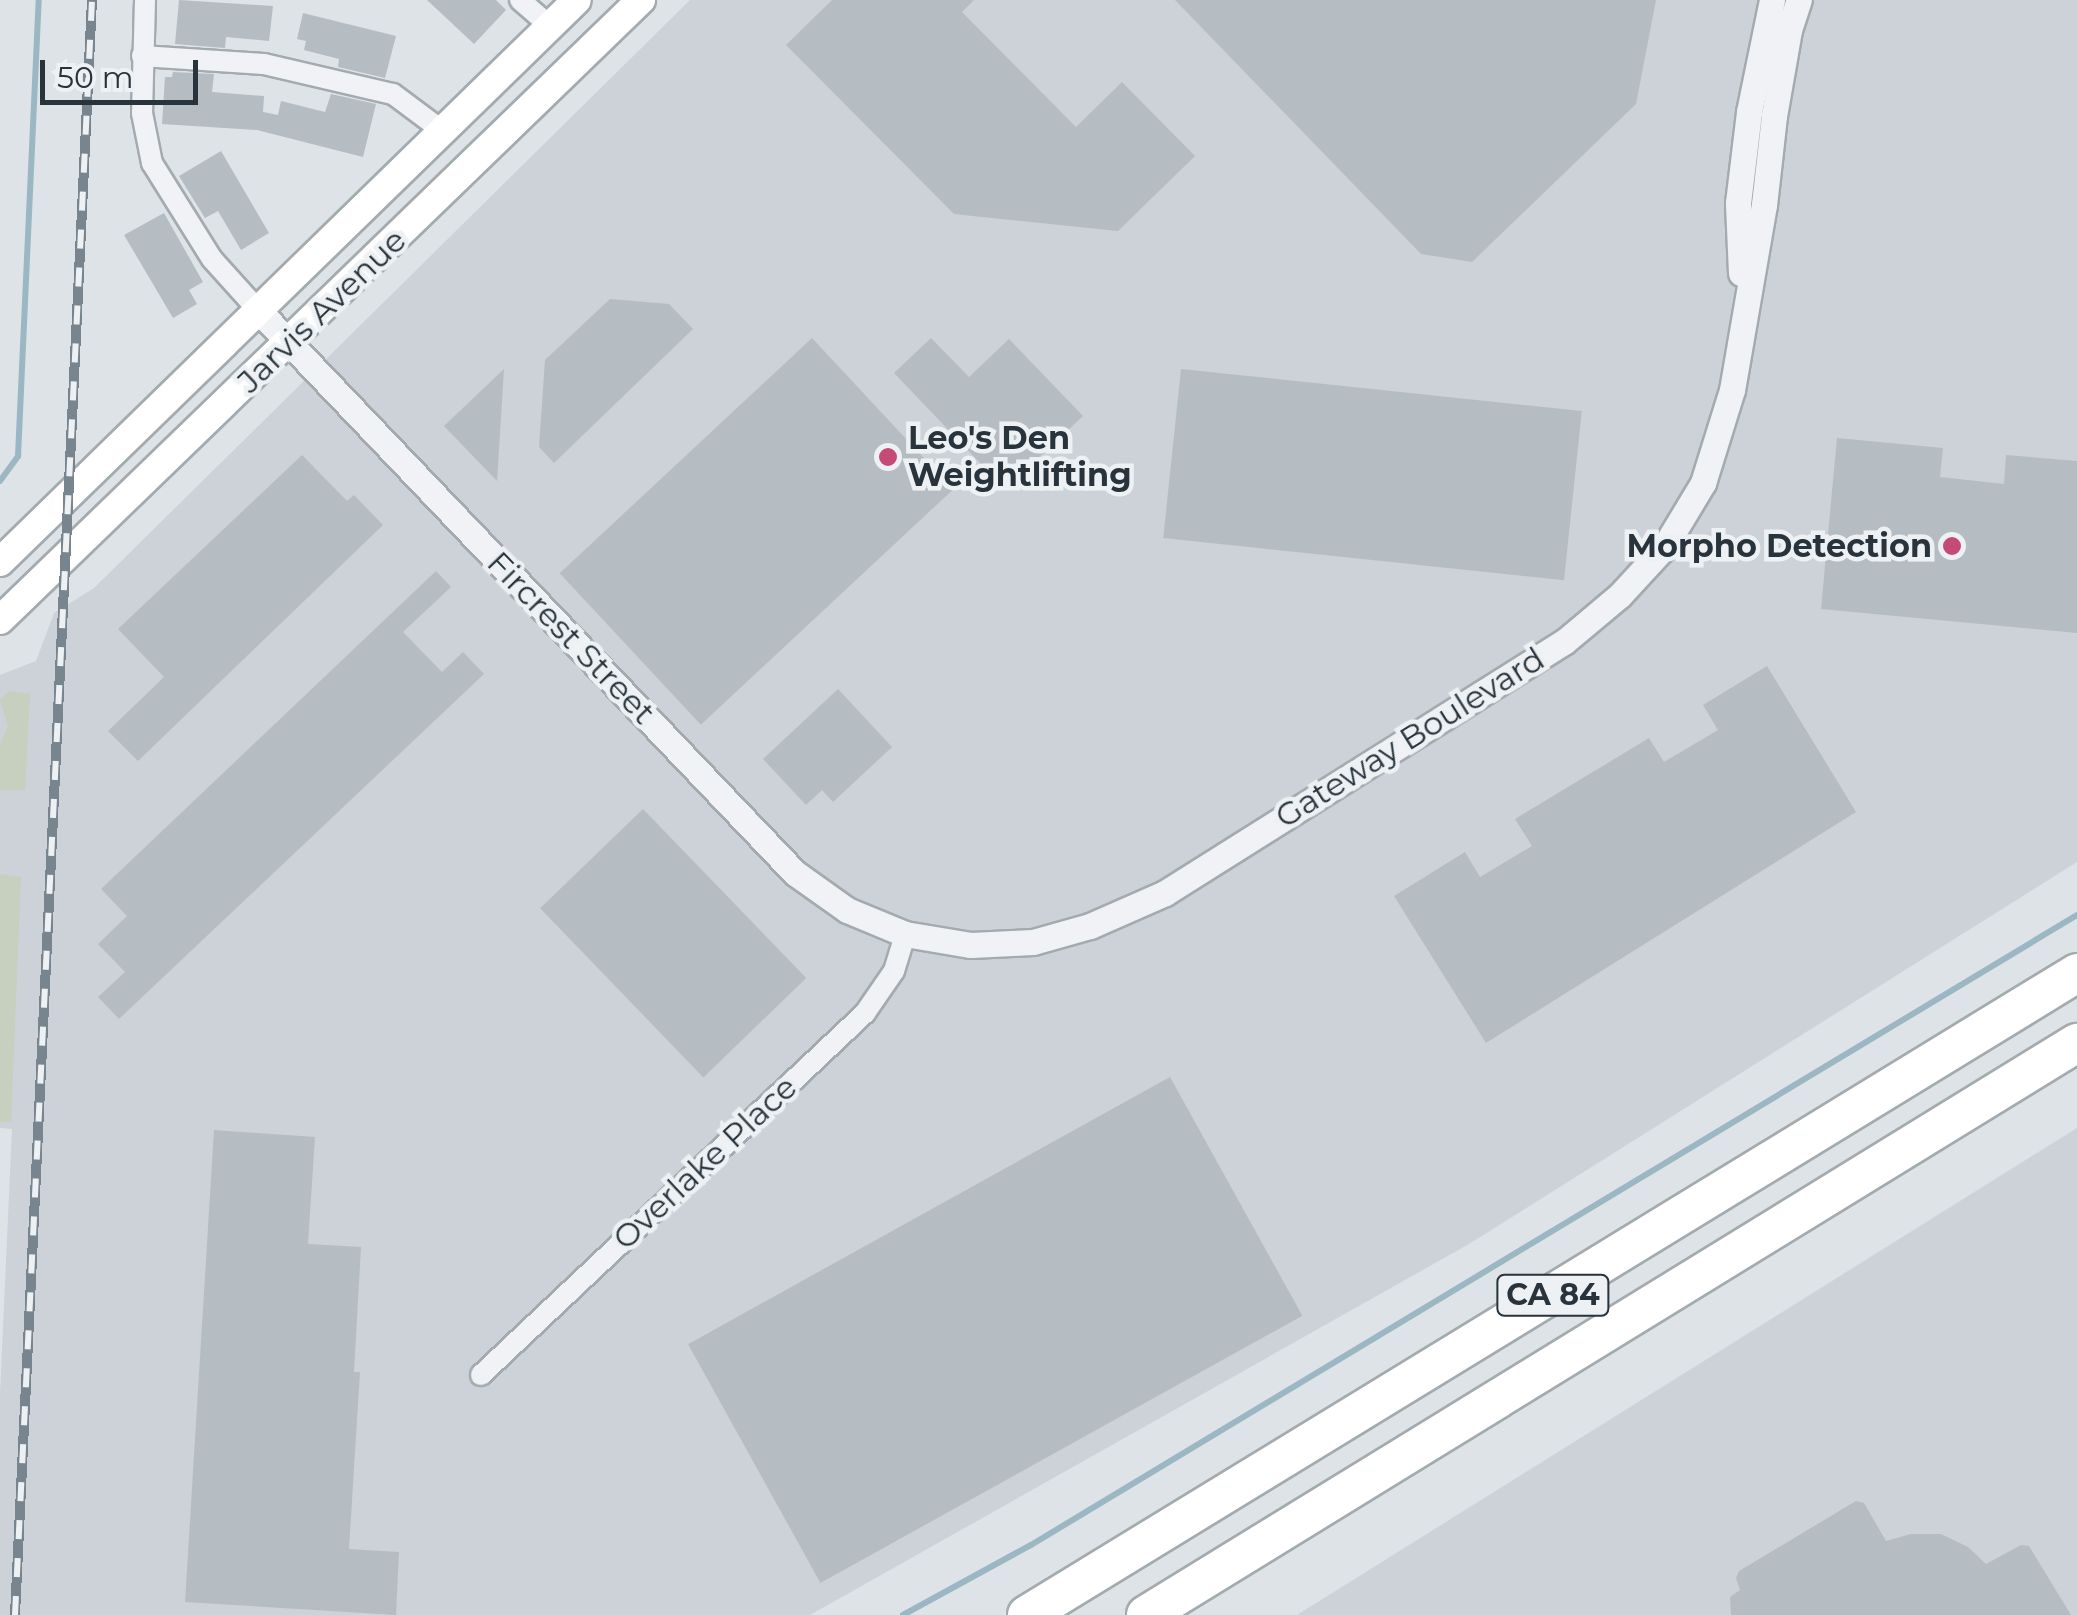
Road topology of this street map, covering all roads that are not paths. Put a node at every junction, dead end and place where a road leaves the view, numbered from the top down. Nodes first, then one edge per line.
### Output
1 (145, 0) edge
2 (520, 0) edge
3 (577, 0) edge
4 (641, 0) edge
5 (1772, 0) edge
6 (1799, 0) edge
7 (550, 26) junction
8 (142, 56) junction
9 (444, 132) junction
10 (258, 311) junction
11 (1743, 323) junction
12 (290, 343) junction
13 (0, 562) edge
14 (0, 620) edge
15 (905, 934) junction
16 (2077, 973) edge
17 (2077, 1044) edge
18 (2077, 1067) edge
19 (480, 1375) dead end
20 (1027, 1615) edge
21 (1146, 1615) edge
22 (1183, 1615) edge

1 - 8 street
2 - 7 street
3 - 7 main road, Jarvis Avenue
4 - 12 main road, Jarvis Avenue
5 - 11 street, Gateway Boulevard
6 - 11 street, Gateway Boulevard
7 - 9 main road, Jarvis Avenue
8 - 9 street
8 - 10 street
9 - 10 main road, Jarvis Avenue
10 - 12 street, Fircrest Street
10 - 13 main road, Jarvis Avenue
11 - 15 street, Gateway Boulevard
12 - 14 main road, Jarvis Avenue
12 - 15 street, Fircrest Street
15 - 19 street, Overlake Place
16 - 20 highway, CA 84
17 - 21 highway, CA 84
18 - 22 highway, CA 84

